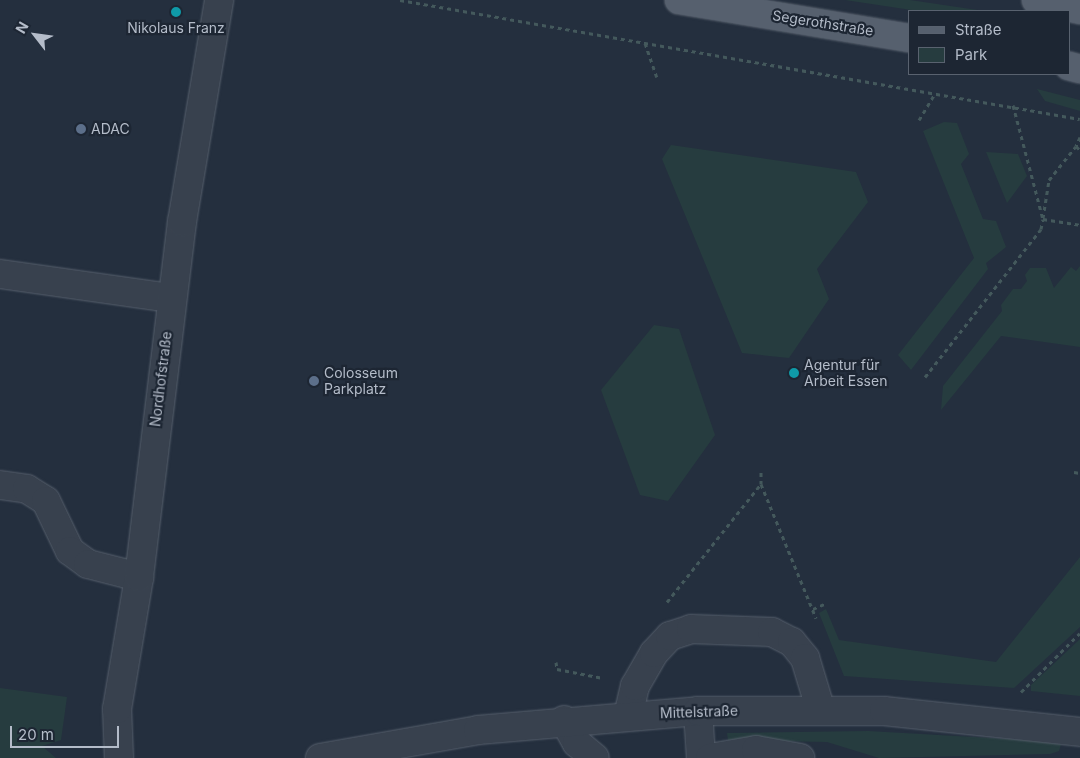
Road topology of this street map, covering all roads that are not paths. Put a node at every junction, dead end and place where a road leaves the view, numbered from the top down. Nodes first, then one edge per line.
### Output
1 (219, 0) edge
2 (679, 0) edge
3 (1036, 0) edge
4 (1080, 10) edge
5 (908, 38) edge
6 (0, 274) edge
7 (172, 298) junction
8 (0, 485) edge
9 (139, 577) junction
10 (698, 711) junction
11 (821, 711) junction
12 (628, 716) junction
13 (564, 720) junction
14 (1080, 732) edge
15 (379, 752) edge
16 (119, 758) edge
17 (320, 758) edge
18 (595, 758) edge
19 (701, 758) edge
20 (710, 758) edge
21 (800, 758) edge

1 - 7 street, Nordhofstraße
2 - 5 main road, Segerothstraße
3 - 4 main road
6 - 7 street
7 - 9 street, Nordhofstraße
8 - 9 street
9 - 16 street, Nordhofstraße
10 - 11 street, Mittelstraße
10 - 12 street, Mittelstraße
10 - 19 street
11 - 12 street
11 - 14 street, Mittelstraße
12 - 13 street, Mittelstraße
13 - 15 street, Mittelstraße
13 - 18 street
15 - 17 street, Mittelstraße
20 - 21 street

